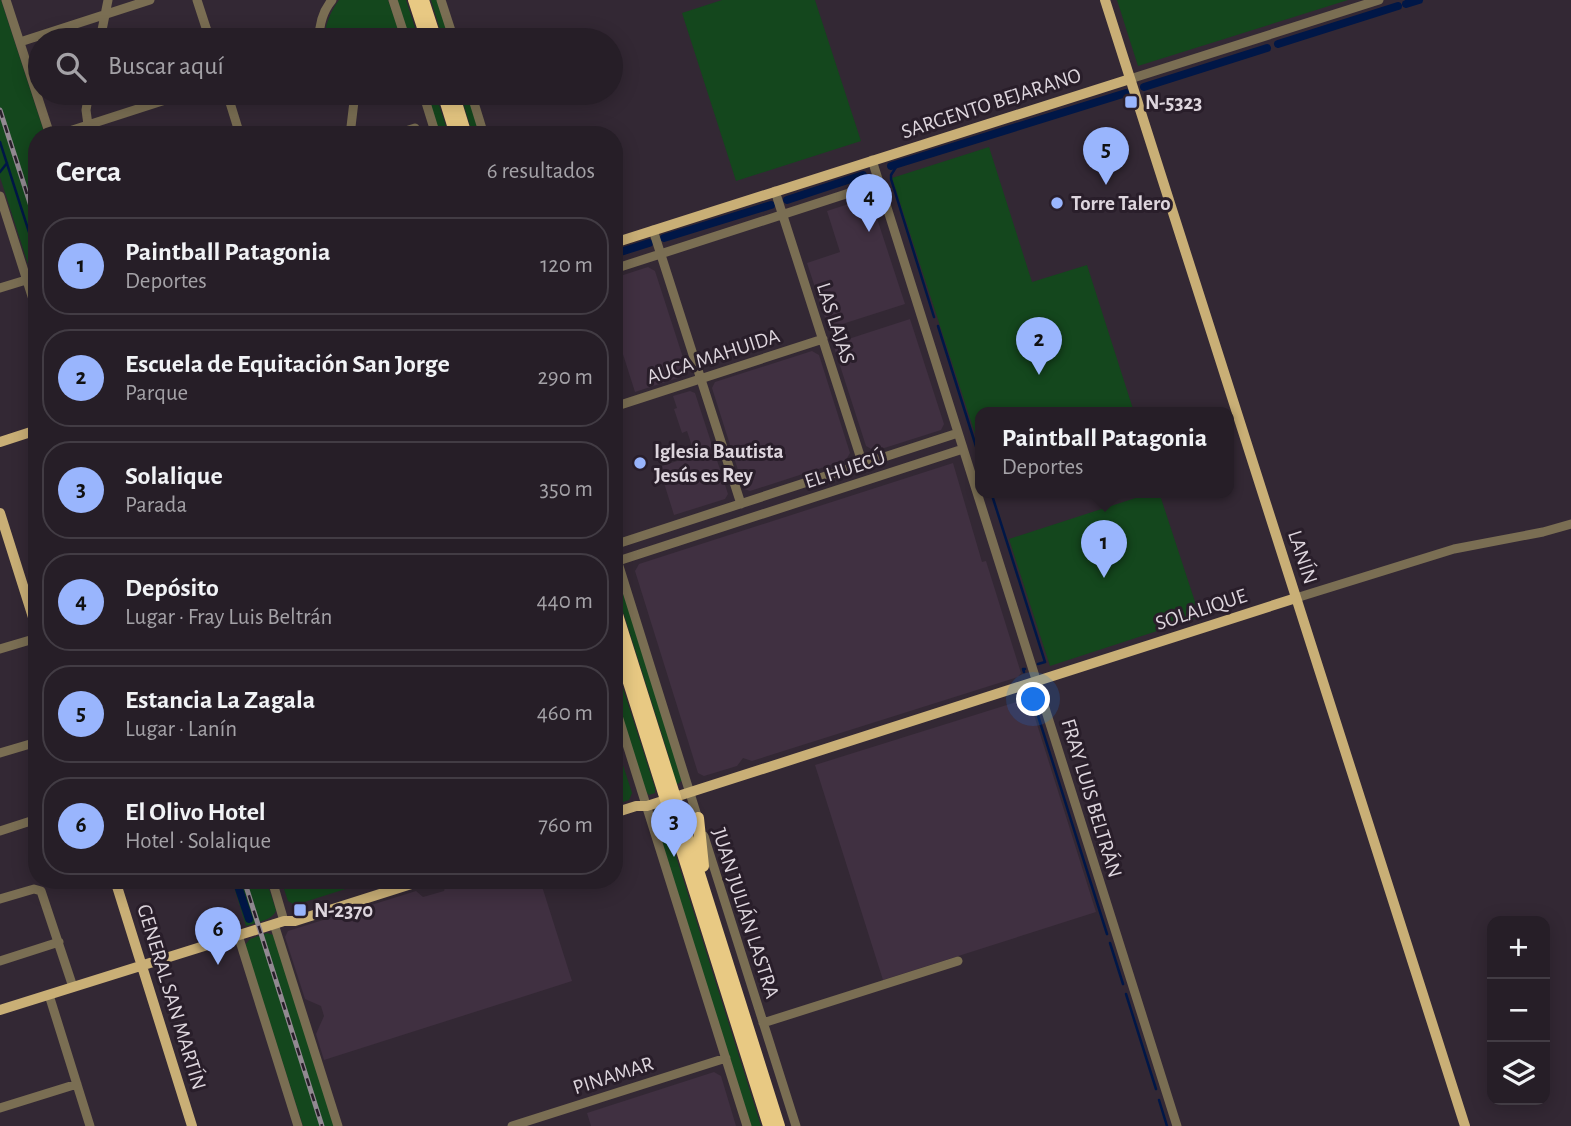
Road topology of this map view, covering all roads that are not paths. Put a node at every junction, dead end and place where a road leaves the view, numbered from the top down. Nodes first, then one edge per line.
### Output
1 (6, 0) edge
2 (108, 0) edge
3 (150, 0) edge
4 (197, 0) edge
5 (332, 0) edge
6 (393, 0) edge
7 (414, 0) edge
8 (423, 0) edge
9 (441, 0) edge
10 (1105, 0) edge
11 (1380, 0) edge
12 (105, 14) junction
13 (62, 28) edge
14 (102, 28) edge
15 (206, 28) edge
16 (320, 28) edge
17 (402, 28) edge
18 (423, 28) edge
19 (432, 28) edge
20 (450, 28) edge
21 (28, 39) edge
22 (20, 42) junction
23 (28, 67) edge
24 (1130, 79) junction
25 (40, 105) edge
26 (87, 105) edge
27 (150, 105) edge
28 (231, 105) edge
29 (354, 105) edge
30 (427, 105) edge
31 (447, 105) edge
32 (457, 105) edge
33 (475, 105) edge
34 (88, 125) junction
35 (47, 126) edge
36 (85, 126) edge
37 (237, 126) edge
38 (351, 126) edge
39 (433, 126) edge
40 (453, 126) edge
41 (463, 126) edge
42 (481, 126) edge
43 (872, 160) junction
44 (880, 183) junction
45 (775, 191) junction
46 (0, 196) edge
47 (783, 214) junction
48 (653, 230) junction
49 (623, 240) edge
50 (660, 254) junction
51 (623, 266) edge
52 (26, 280) junction
53 (28, 286) edge
54 (0, 288) edge
55 (822, 339) junction
56 (700, 379) junction
57 (623, 404) edge
58 (28, 433) edge
59 (958, 433) junction
60 (0, 442) edge
61 (963, 449) junction
62 (863, 465) junction
63 (975, 487) edge
64 (979, 498) edge
65 (741, 504) junction
66 (1, 517) edge
67 (1571, 524) edge
68 (623, 545) edge
69 (623, 559) edge
70 (623, 577) edge
71 (1296, 598) junction
72 (28, 602) edge
73 (623, 635) edge
74 (28, 641) edge
75 (0, 649) edge
76 (623, 661) edge
77 (1037, 681) junction
78 (623, 731) edge
79 (28, 745) edge
80 (0, 753) edge
81 (690, 792) junction
82 (671, 798) junction
83 (647, 806) junction
84 (623, 810) edge
85 (623, 817) edge
86 (698, 818) junction
87 (28, 822) edge
88 (0, 831) edge
89 (118, 889) edge
90 (274, 889) edge
91 (372, 889) edge
92 (396, 889) edge
93 (0, 899) edge
94 (709, 905) junction
95 (279, 922) junction
96 (238, 935) junction
97 (59, 942) junction
98 (0, 961) edge
99 (958, 961) dead end
100 (142, 965) junction
101 (73, 987) junction
102 (49, 995) junction
103 (0, 1010) edge
104 (763, 1023) junction
105 (726, 1058) junction
106 (77, 1084) junction
107 (0, 1108) edge
108 (549, 1114) junction
109 (90, 1126) edge
110 (192, 1126) edge
111 (298, 1126) edge
112 (338, 1126) edge
113 (512, 1126) edge
114 (553, 1126) edge
115 (747, 1126) edge
116 (769, 1126) edge
117 (779, 1126) edge
118 (796, 1126) edge
119 (1177, 1126) edge
120 (1465, 1126) edge

1 - 22 street
2 - 12 street
3 - 12 street
4 - 15 street
5 - 16 street
6 - 17 street
7 - 18 highway
8 - 19 highway
9 - 20 street
10 - 24 main road, LANÍN
11 - 24 street, SARGENTO BEJARANO
12 - 13 street
12 - 14 street
21 - 22 street
22 - 23 street
24 - 43 main road, SARGENTO BEJARANO
24 - 71 main road, LANÍN
25 - 35 street
26 - 34 street
27 - 34 street
28 - 37 street
29 - 38 street
30 - 39 street
31 - 40 highway
32 - 41 highway
33 - 42 street
34 - 36 street
43 - 44 street, FRAY LUIS BELTRÁN
43 - 45 main road, SARGENTO BEJARANO
44 - 47 street
44 - 59 street, FRAY LUIS BELTRÁN
45 - 47 street, LAS LAJAS
45 - 48 main road, SARGENTO BEJARANO
46 - 52 street
47 - 50 street
47 - 55 street, LAS LAJAS
48 - 49 main road, SARGENTO BEJARANO
48 - 50 street
50 - 51 street
50 - 56 street
52 - 53 street
52 - 54 street
55 - 56 street, AUCA MAHUIDA
55 - 62 street, LAS LAJAS
56 - 57 street, AUCA MAHUIDA
56 - 65 street
58 - 60 main road
59 - 61 street, FRAY LUIS BELTRÁN
59 - 62 street, EL HUECÚ
61 - 63 street, FRAY LUIS BELTRÁN
61 - 69 street, EL HUECÚ
62 - 65 street, EL HUECÚ
64 - 77 street, FRAY LUIS BELTRÁN
65 - 68 street, EL HUECÚ
66 - 72 main road
67 - 71 street, SOLALIQUE
70 - 81 street, JUAN JULIÁN LASTRA
71 - 77 main road, SOLALIQUE
71 - 120 main road, LANÍN
73 - 82 highway
74 - 75 street
76 - 82 highway
77 - 81 main road, SOLALIQUE
77 - 119 street, FRAY LUIS BELTRÁN
78 - 83 street
79 - 80 street
81 - 82 main road, SOLALIQUE
81 - 86 street, JUAN JULIÁN LASTRA
82 - 83 main road, SOLALIQUE
82 - 94 highway
82 - 116 highway
83 - 84 main road, SOLALIQUE
83 - 85 main road, SOLALIQUE
83 - 105 street
86 - 94 highway
86 - 104 street, JUAN JULIÁN LASTRA
87 - 88 street
89 - 100 main road, GENERAL SAN MARTÍN
90 - 95 street
91 - 95 main road
92 - 95 main road
93 - 97 street
94 - 117 highway
95 - 96 main road
95 - 112 street
96 - 100 main road
96 - 111 street
97 - 98 street
97 - 101 street
99 - 104 street
100 - 101 main road
100 - 110 main road, GENERAL SAN MARTÍN
101 - 102 main road
102 - 103 main road
102 - 106 street
104 - 118 street, JUAN JULIÁN LASTRA
105 - 108 street, PINAMAR
105 - 115 street
106 - 107 street
106 - 109 street
108 - 113 street, PINAMAR
108 - 114 street

